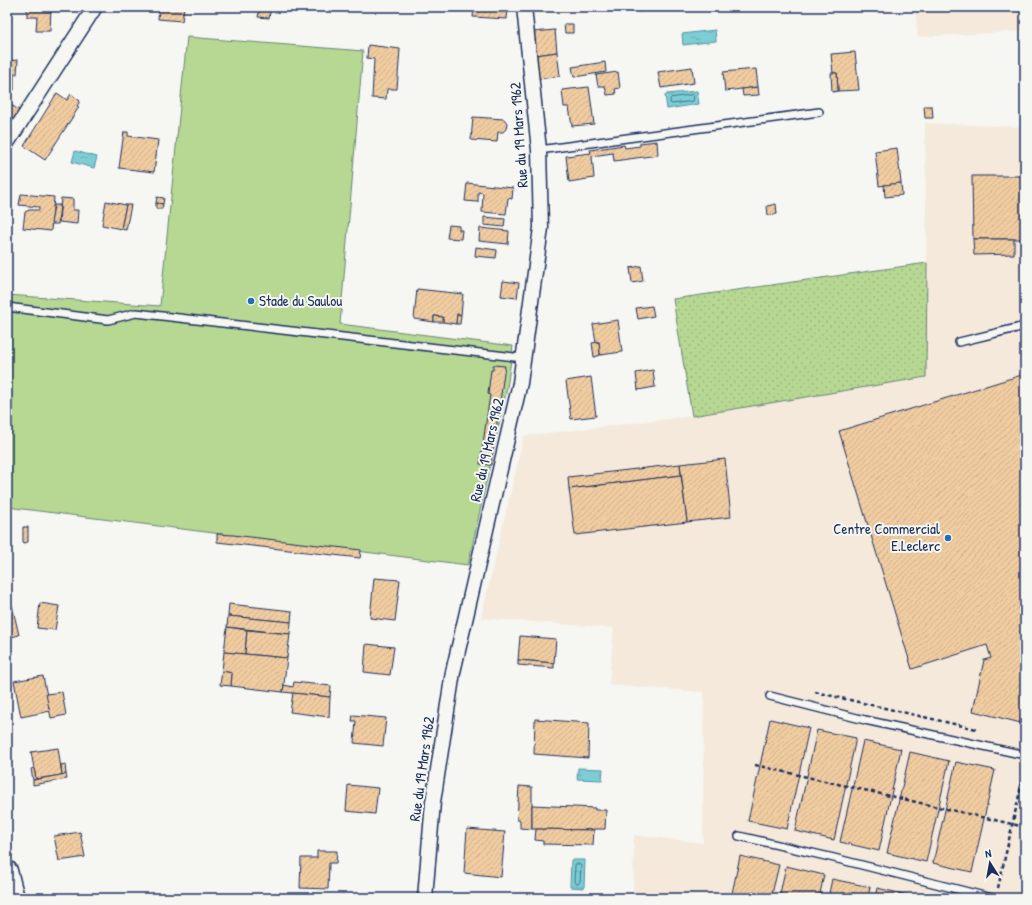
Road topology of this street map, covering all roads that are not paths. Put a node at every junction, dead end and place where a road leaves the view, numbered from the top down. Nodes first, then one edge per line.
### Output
1 (95, 7) edge
2 (524, 7) edge
3 (819, 112) dead end
4 (7, 144) edge
5 (539, 150) junction
6 (7, 307) edge
7 (1025, 326) edge
8 (959, 342) dead end
9 (523, 358) junction
10 (770, 696) dead end
11 (1025, 755) edge
12 (738, 836) dead end
13 (7, 871) edge
14 (14, 898) edge
15 (425, 898) edge
16 (992, 898) edge

1 - 4 street
2 - 5 street, Rue du 19 Mars 1962
3 - 5 lane
5 - 9 street, Rue du 19 Mars 1962
6 - 9 lane
7 - 8 lane
9 - 15 street, Rue du 19 Mars 1962
10 - 11 lane
12 - 16 lane
13 - 14 main road

